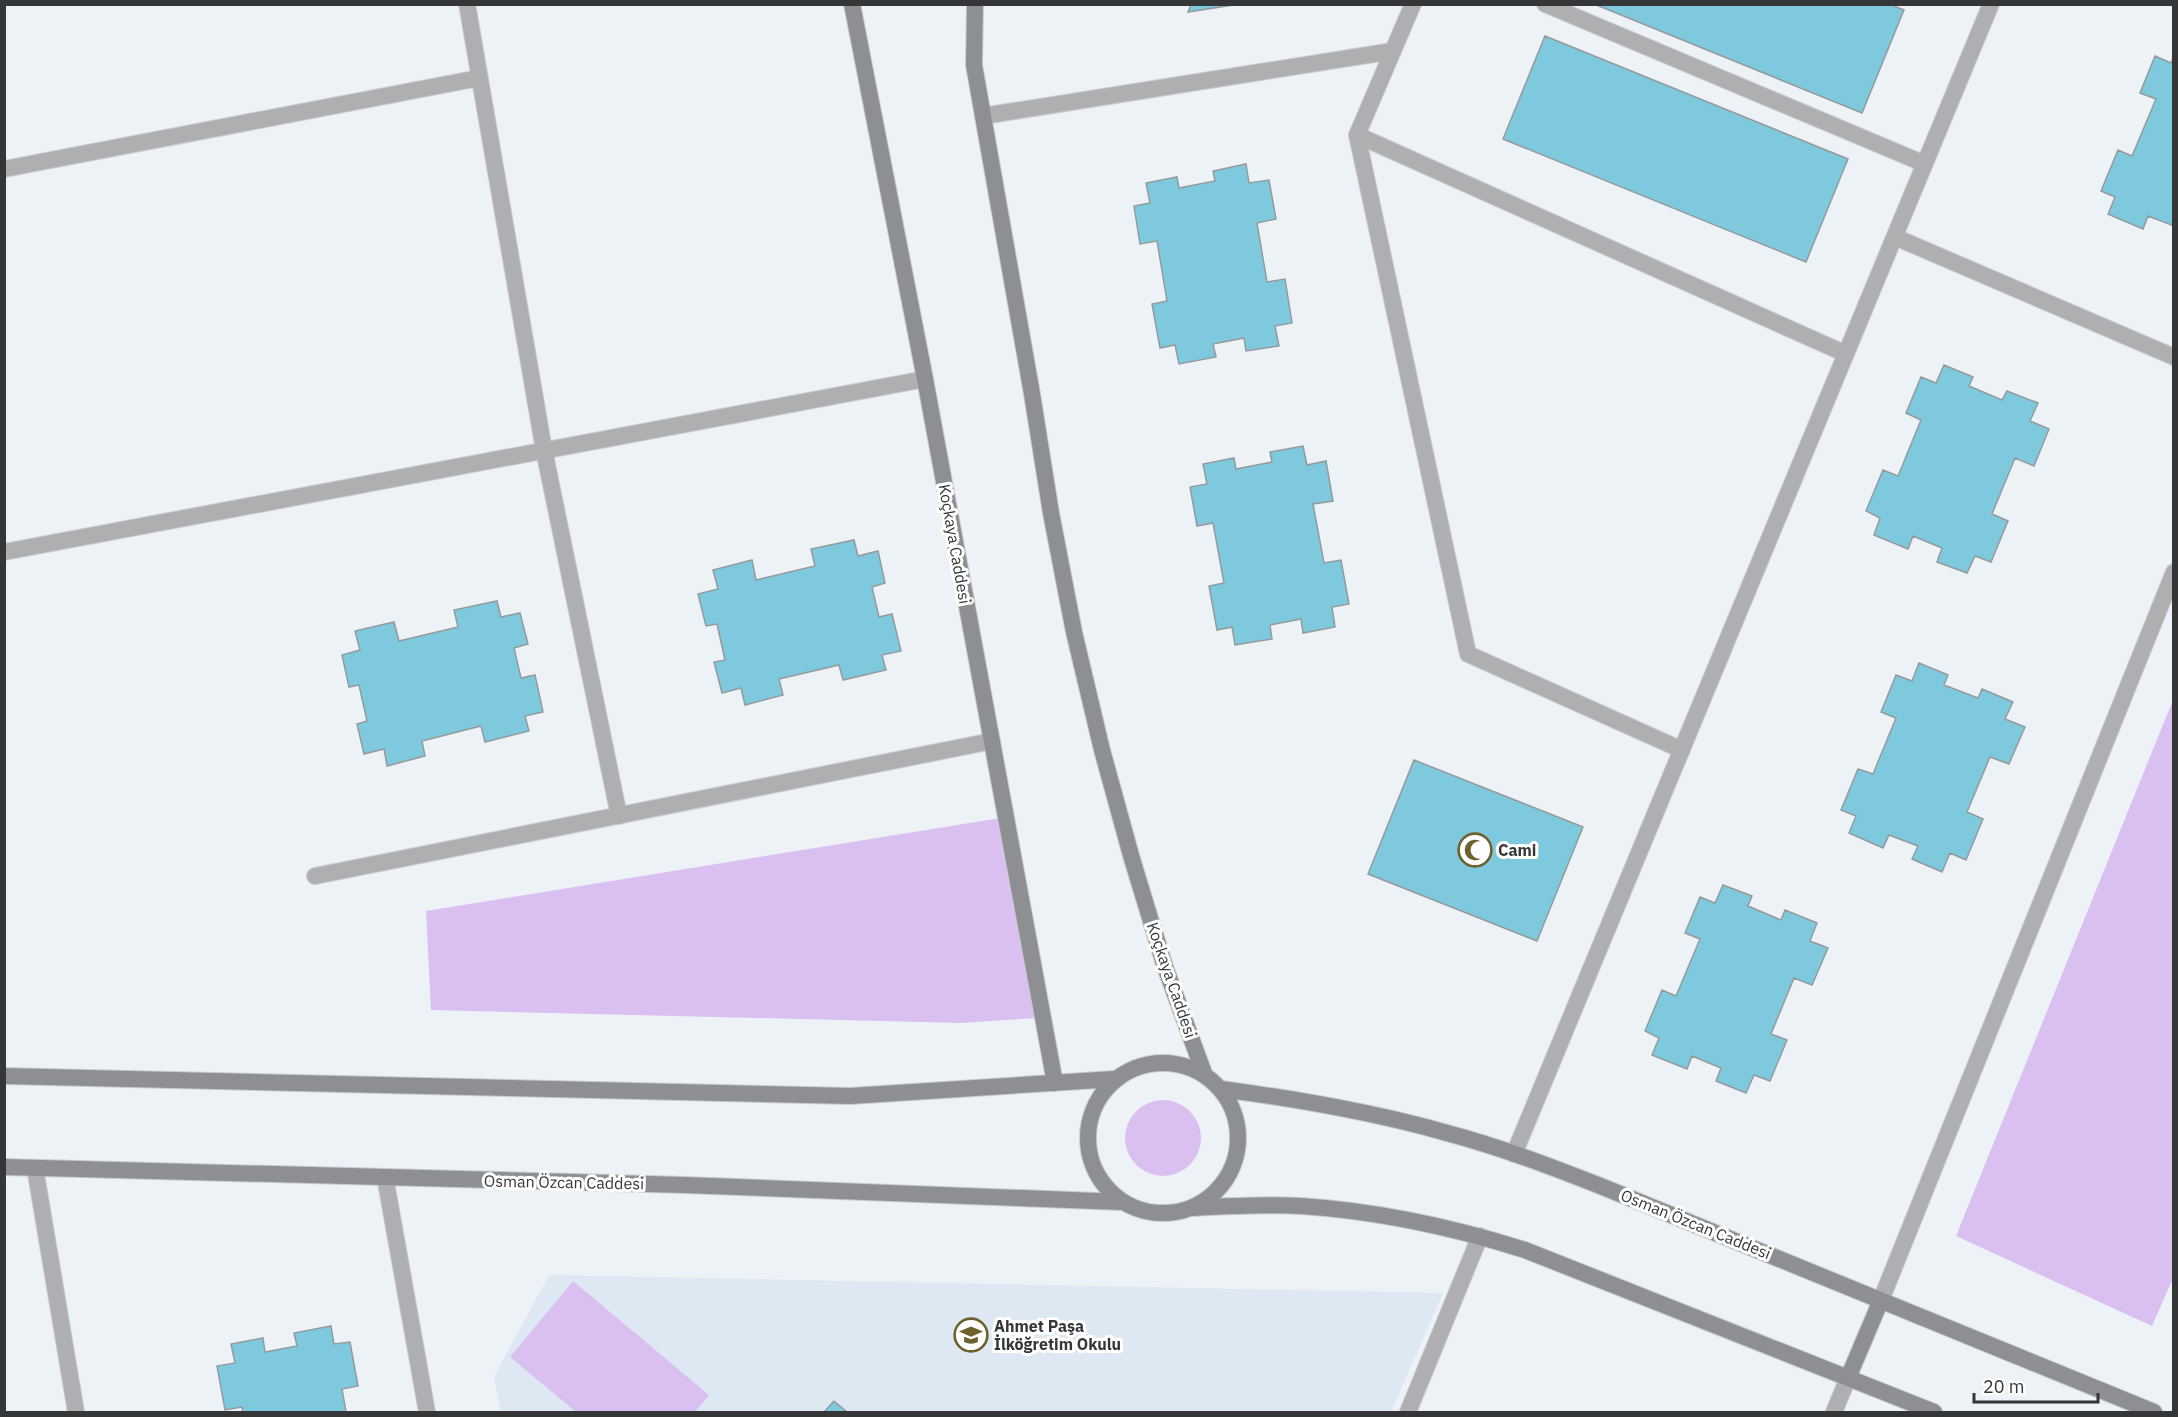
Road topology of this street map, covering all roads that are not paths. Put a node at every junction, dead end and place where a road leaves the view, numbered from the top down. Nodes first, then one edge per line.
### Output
1 (467, 4) edge
2 (852, 4) edge
3 (975, 4) edge
4 (1413, 4) edge
5 (1545, 4) edge
6 (1991, 4) edge
7 (1393, 51) junction
8 (479, 78) junction
9 (983, 116) junction
10 (1357, 135) junction
11 (1925, 164) junction
12 (4, 169) edge
13 (1894, 237) junction
14 (1846, 354) junction
15 (2174, 357) edge
16 (925, 379) junction
17 (544, 450) junction
18 (4, 552) edge
19 (2174, 572) edge
20 (992, 741) junction
21 (1682, 750) junction
22 (619, 816) junction
23 (315, 876) dead end
24 (1204, 1073) junction
25 (4, 1076) edge
26 (1114, 1079) junction
27 (1055, 1083) junction
28 (1221, 1089) junction
29 (1515, 1154) junction
30 (4, 1167) edge
31 (35, 1168) junction
32 (385, 1177) junction
33 (1122, 1202) junction
34 (1191, 1208) junction
35 (1480, 1236) junction
36 (1881, 1300) junction
37 (1848, 1378) junction
38 (76, 1413) edge
39 (427, 1413) edge
40 (1407, 1413) edge
41 (1834, 1413) edge
42 (1934, 1413) edge
43 (2154, 1413) edge

1 - 8 street
2 - 16 main road, Koçkaya Caddesi
3 - 9 main road, Koçkaya Caddesi
4 - 7 street
5 - 11 street
6 - 11 street
7 - 9 street
7 - 10 street
8 - 12 street
8 - 17 street
9 - 24 main road, Koçkaya Caddesi
10 - 14 street
10 - 21 street
11 - 13 street
13 - 14 street
13 - 15 street
14 - 21 street
16 - 17 street
16 - 20 main road, Koçkaya Caddesi
17 - 18 street
17 - 22 street
19 - 36 street
20 - 22 street
20 - 27 main road, Koçkaya Caddesi
21 - 29 street
22 - 23 street
24 - 26 main road
24 - 28 main road
25 - 27 main road
26 - 27 main road
26 - 33 main road
28 - 29 main road, Osman Özcan Caddesi
28 - 34 main road
29 - 36 main road, Osman Özcan Caddesi
30 - 31 main road, Osman Özcan Caddesi
31 - 32 main road, Osman Özcan Caddesi
31 - 38 street
32 - 33 main road, Osman Özcan Caddesi
32 - 39 street
33 - 34 main road
34 - 35 main road
35 - 37 main road
35 - 40 street
36 - 37 main road
36 - 43 main road, Osman Özcan Caddesi
37 - 41 street
37 - 42 main road

